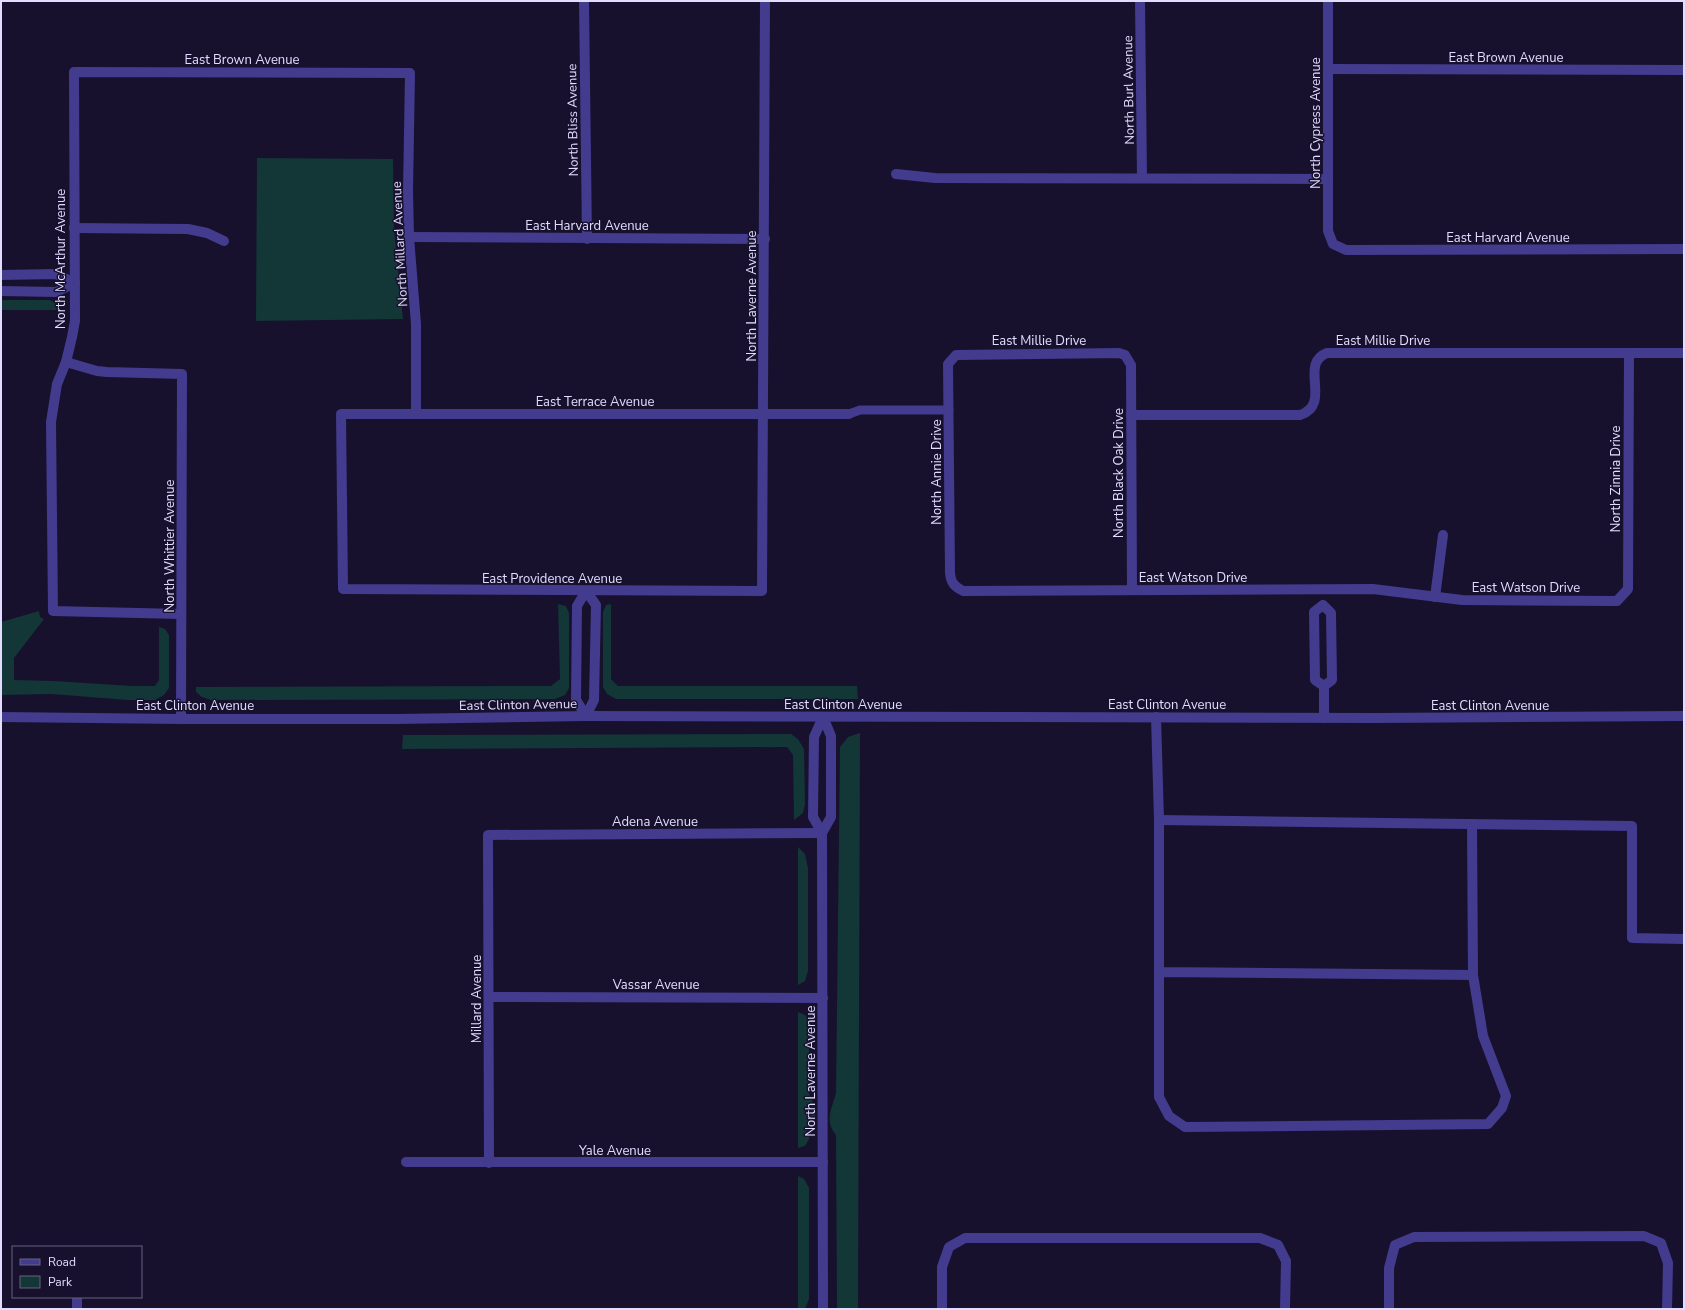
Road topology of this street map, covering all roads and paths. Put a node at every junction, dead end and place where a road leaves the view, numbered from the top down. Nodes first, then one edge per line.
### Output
1 (584, 1) edge
2 (765, 1) edge
3 (1140, 1) edge
4 (1328, 1) edge
5 (1328, 69) junction
6 (1684, 70) edge
7 (74, 72) joint
8 (410, 73) joint
9 (896, 174) dead end
10 (1142, 178) junction
11 (1327, 179) junction
12 (74, 228) junction
13 (409, 237) junction
14 (587, 238) junction
15 (765, 238) junction
16 (224, 241) dead end
17 (1333, 244) joint
18 (1684, 249) edge
19 (1, 274) edge
20 (75, 283) junction
21 (1, 291) edge
22 (1684, 353) edge
23 (1628, 354) junction
24 (1127, 357) joint
25 (951, 359) joint
26 (66, 362) junction
27 (949, 410) junction
28 (416, 414) junction
29 (763, 414) junction
30 (849, 414) joint
31 (1131, 415) junction
32 (1443, 535) dead end
33 (953, 584) joint
34 (342, 589) joint
35 (1132, 590) junction
36 (1322, 590) junction
37 (586, 591) junction
38 (762, 591) joint
39 (1435, 597) junction
40 (1617, 601) joint
41 (1323, 605) junction
42 (182, 614) junction
43 (1324, 686) junction
44 (586, 716) junction
45 (1684, 716) edge
46 (1, 717) edge
47 (823, 717) junction
48 (1156, 717) junction
49 (1324, 718) junction
50 (181, 719) junction
51 (1159, 820) junction
52 (1472, 824) junction
53 (822, 833) junction
54 (488, 835) joint
55 (1684, 939) edge
56 (1159, 972) junction
57 (1473, 975) junction
58 (489, 997) junction
59 (823, 998) junction
60 (406, 1162) dead end
61 (823, 1162) junction
62 (489, 1163) junction
63 (77, 1298) edge
64 (77, 1309) edge
65 (823, 1309) edge
66 (942, 1309) edge
67 (1285, 1309) edge
68 (1389, 1309) edge
69 (1667, 1309) edge

1 - 14 street, North Bliss Avenue
2 - 15 street, North Laverne Avenue
3 - 10 street, North Burl Avenue
4 - 5 street, North Cypress Avenue
5 - 6 street, East Brown Avenue
5 - 11 street, North Cypress Avenue
7 - 8 street, East Brown Avenue
7 - 12 street, North McArthur Avenue
8 - 13 street, North Millard Avenue
9 - 10 street
10 - 11 street
11 - 17 street, North Cypress Avenue
12 - 16 street
12 - 20 street, North McArthur Avenue
13 - 14 street, East Harvard Avenue
13 - 28 street, North Millard Avenue
14 - 15 street, East Harvard Avenue
15 - 29 street, North Laverne Avenue
17 - 18 street, East Harvard Avenue
19 - 20 street
20 - 21 street
20 - 26 street, North McArthur Avenue
22 - 23 street, East Millie Drive
23 - 31 street, East Millie Drive
23 - 40 street, North Zinnia Drive
24 - 25 street, East Millie Drive
24 - 31 street, North Black Oak Drive
25 - 27 street, North Annie Drive
26 - 42 street, North Whittier Avenue
26 - 42 street, North McArthur Avenue
27 - 30 lane
27 - 33 street, North Annie Drive
28 - 29 street, East Terrace Avenue
28 - 34 street, East Terrace Avenue
29 - 30 street, East Terrace Avenue
29 - 38 street, North Laverne Avenue
31 - 35 street, North Black Oak Drive
32 - 39 street
33 - 35 street, East Watson Drive
34 - 37 street, East Providence Avenue
35 - 36 street, East Watson Drive
36 - 39 street, East Watson Drive
36 - 41 street
37 - 38 street, East Providence Avenue
37 - 44 street
37 - 44 street
39 - 40 street, East Watson Drive
41 - 43 street
41 - 43 street
42 - 50 street, North Whittier Avenue
43 - 49 street
44 - 47 street, East Clinton Avenue
44 - 50 street, East Clinton Avenue
45 - 49 street, East Clinton Avenue
46 - 50 street, East Clinton Avenue
47 - 48 street, East Clinton Avenue
47 - 53 street
47 - 53 street
48 - 49 street, East Clinton Avenue
48 - 51 street
51 - 52 street
51 - 56 street
52 - 55 street
52 - 57 street
53 - 54 street, Adena Avenue
53 - 59 street, North Laverne Avenue
54 - 58 street, Millard Avenue
56 - 57 street
56 - 57 street
58 - 59 street, Vassar Avenue
58 - 62 street, Millard Avenue
59 - 61 street, North Laverne Avenue
60 - 62 street, Yale Avenue
61 - 62 street, Yale Avenue
61 - 65 street, North Laverne Avenue
63 - 64 street
66 - 67 street
68 - 69 street

